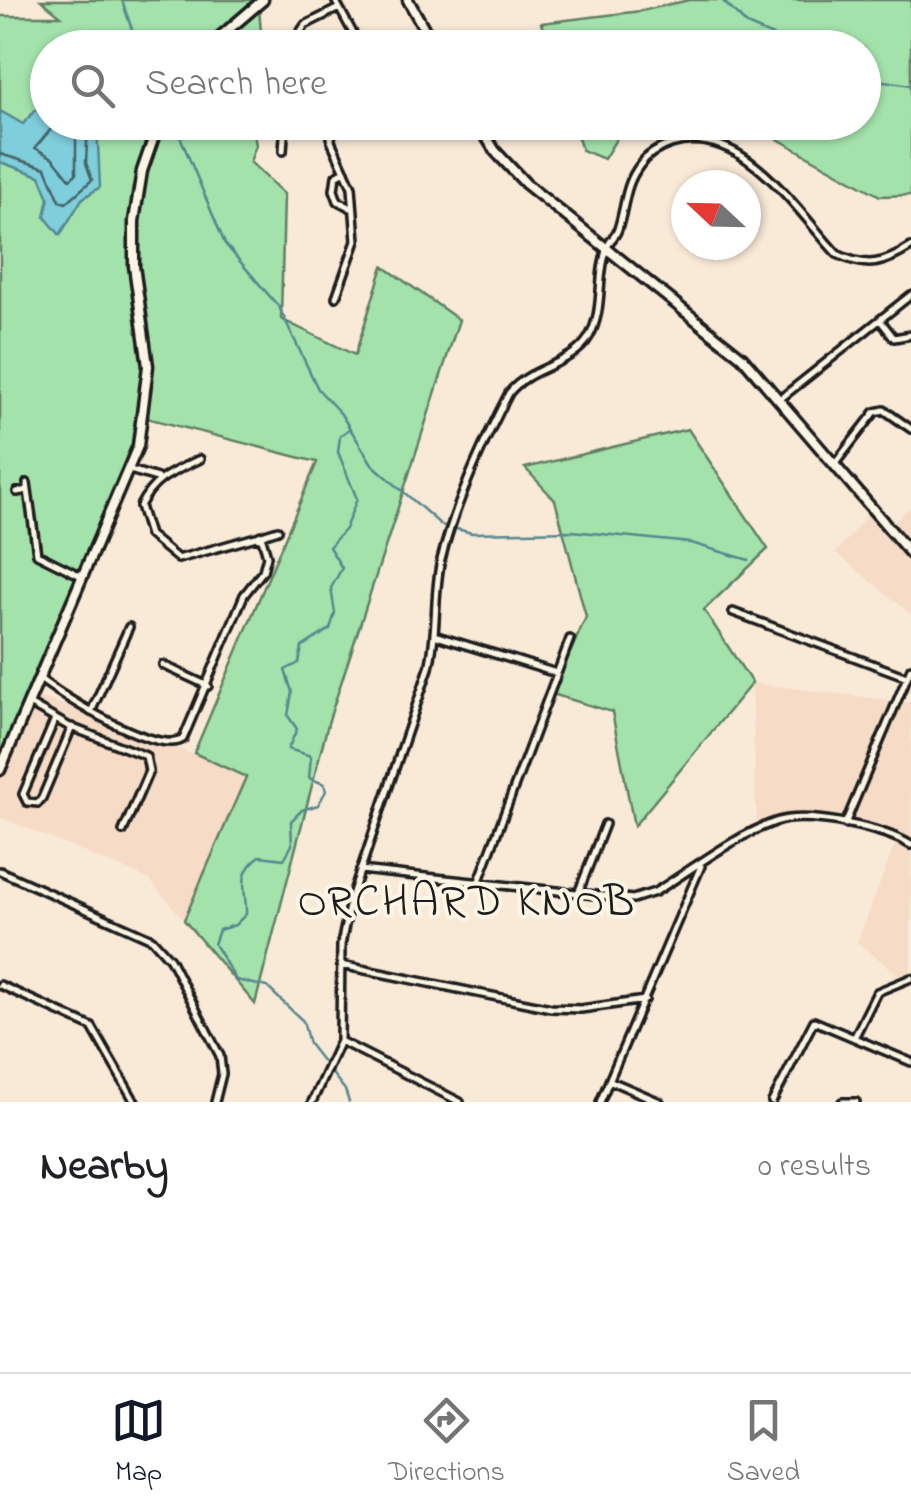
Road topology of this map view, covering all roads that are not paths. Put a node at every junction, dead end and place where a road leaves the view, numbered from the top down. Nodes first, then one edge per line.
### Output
1 (263, 0) edge
2 (335, 0) edge
3 (408, 0) edge
4 (339, 8) junction
5 (229, 30) edge
6 (302, 30) edge
7 (351, 30) edge
8 (425, 30) edge
9 (153, 140) edge
10 (283, 140) edge
11 (331, 140) edge
12 (491, 140) edge
13 (685, 140) edge
14 (702, 140) edge
15 (283, 151) dead end
16 (344, 171) junction
17 (351, 208) junction
18 (607, 246) junction
19 (911, 247) edge
20 (911, 296) edge
21 (336, 297) dead end
22 (880, 320) junction
23 (911, 335) edge
24 (780, 399) junction
25 (911, 428) edge
26 (200, 459) dead end
27 (834, 466) junction
28 (130, 470) junction
29 (142, 476) junction
30 (157, 478) junction
31 (149, 488) junction
32 (17, 492) dead end
33 (278, 530) dead end
34 (256, 537) junction
35 (911, 554) edge
36 (84, 578) junction
37 (733, 612) dead end
38 (129, 627) dead end
39 (436, 636) junction
40 (570, 639) dead end
41 (163, 665) dead end
42 (911, 668) edge
43 (556, 672) junction
44 (907, 678) junction
45 (40, 679) junction
46 (208, 686) junction
47 (28, 704) junction
48 (91, 712) junction
49 (55, 719) junction
50 (72, 727) junction
51 (0, 770) edge
52 (605, 824) dead end
53 (845, 824) junction
54 (122, 831) dead end
55 (911, 845) edge
56 (702, 864) junction
57 (0, 870) edge
58 (360, 870) junction
59 (479, 881) junction
60 (579, 891) junction
61 (341, 965) junction
62 (911, 978) edge
63 (0, 984) edge
64 (645, 1000) junction
65 (854, 1038) junction
66 (340, 1041) junction
67 (911, 1062) edge
68 (611, 1081) junction
69 (135, 1102) edge
70 (215, 1102) edge
71 (312, 1102) edge
72 (460, 1102) edge
73 (600, 1102) edge
74 (660, 1102) edge
75 (772, 1102) edge
76 (842, 1102) edge
77 (856, 1102) edge

1 - 5 main road
2 - 4 street
3 - 8 main road
4 - 6 street
4 - 7 street
9 - 28 main road
10 - 15 street
11 - 16 street
12 - 18 main road
13 - 18 street
14 - 19 street
16 - 17 street
16 - 17 street
17 - 21 street
18 - 24 main road
18 - 39 street
20 - 22 street
22 - 23 street
22 - 24 street
24 - 27 main road
25 - 27 street
26 - 30 street
27 - 35 main road
28 - 29 street
28 - 36 main road
29 - 30 street
29 - 31 street
30 - 31 street
31 - 34 street
32 - 36 street
33 - 34 street
34 - 46 street
36 - 45 main road
37 - 44 street
38 - 48 street
39 - 43 street
39 - 58 street
40 - 43 street
41 - 46 street
42 - 44 street
43 - 59 street
44 - 53 street
45 - 47 main road
45 - 48 street
46 - 48 street
47 - 49 street
47 - 51 main road
49 - 50 street
49 - 50 street
50 - 54 street
52 - 60 street
53 - 55 street
53 - 56 street
56 - 60 street
56 - 64 street
57 - 70 street
58 - 59 street
58 - 61 street
59 - 60 street
61 - 64 street
61 - 66 street
62 - 65 street
63 - 69 street
64 - 68 street
65 - 67 street
65 - 75 street
66 - 71 street
66 - 72 street
68 - 73 street
68 - 74 street
76 - 77 street

